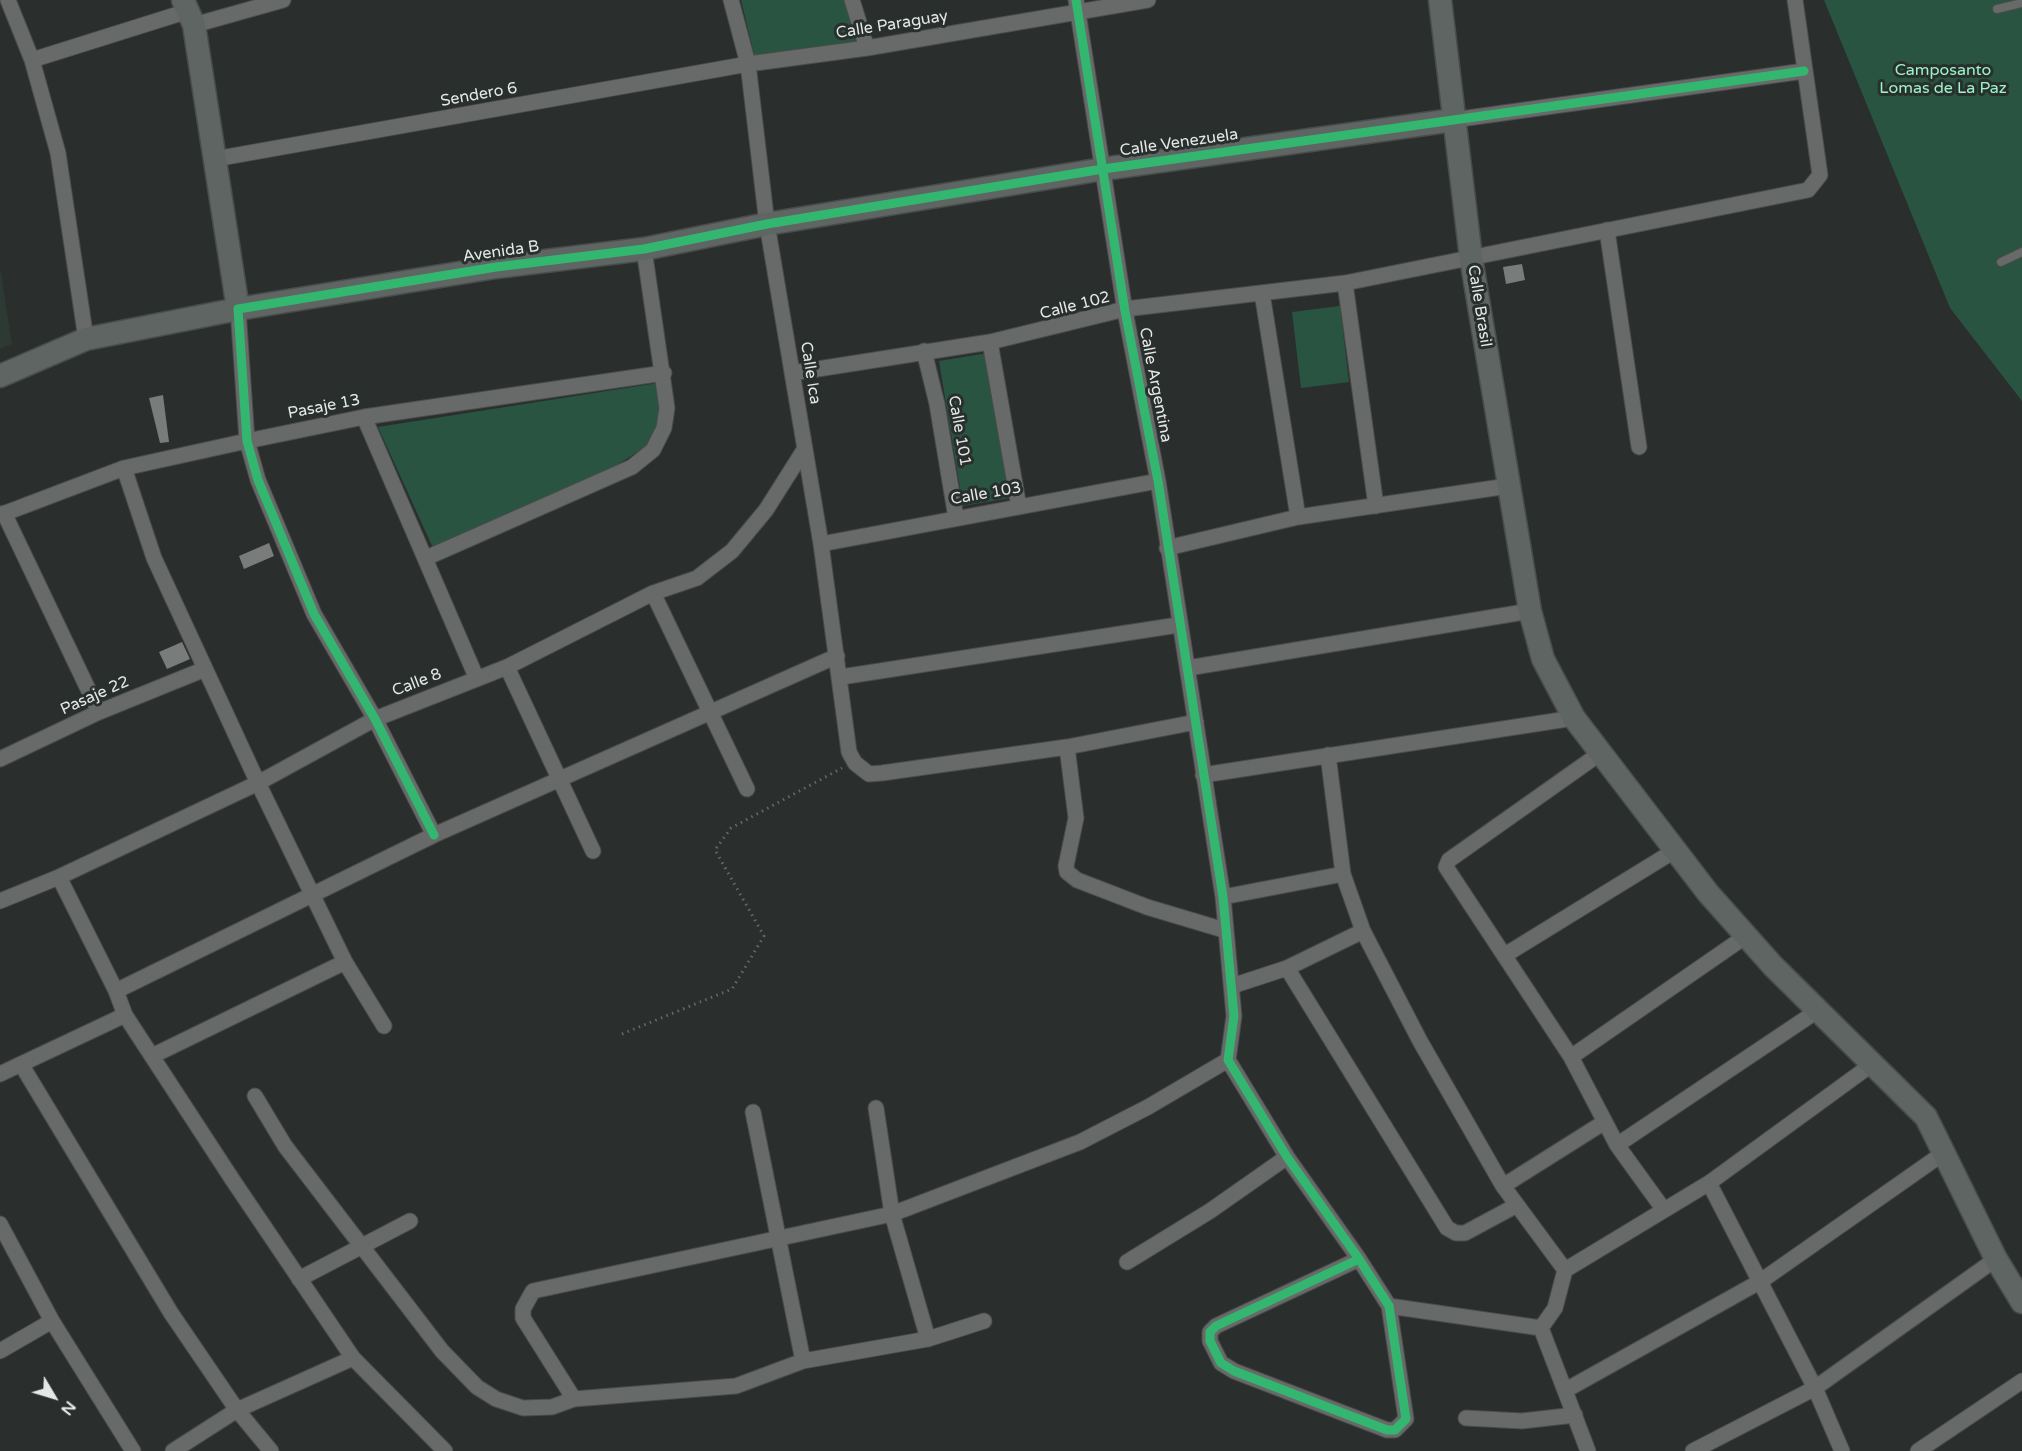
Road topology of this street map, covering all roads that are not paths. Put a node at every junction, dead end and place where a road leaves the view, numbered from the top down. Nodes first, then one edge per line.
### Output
1 (9, 0) edge
2 (283, 0) edge
3 (731, 0) edge
4 (852, 0) edge
5 (1148, 0) edge
6 (1795, 0) edge
7 (1445, 1) edge
8 (1109, 3) edge
9 (2022, 3) edge
10 (1077, 6) edge
11 (1997, 9) dead end
12 (188, 12) edge
13 (867, 48) junction
14 (32, 60) junction
15 (748, 64) junction
16 (1804, 70) junction
17 (1453, 120) junction
18 (215, 159) junction
19 (1103, 169) junction
20 (767, 224) junction
21 (1606, 230) junction
22 (644, 249) junction
23 (2022, 252) edge
24 (1471, 258) junction
25 (2001, 262) dead end
26 (1345, 283) junction
27 (1262, 293) junction
28 (238, 309) junction
29 (1125, 309) junction
30 (86, 339) junction
31 (990, 342) junction
32 (924, 351) junction
33 (664, 373) junction
34 (792, 373) junction
35 (0, 376) edge
36 (364, 417) junction
37 (247, 441) junction
38 (1640, 447) dead end
39 (804, 450) junction
40 (124, 468) junction
41 (1158, 480) junction
42 (1508, 486) junction
43 (1376, 506) junction
44 (1019, 507) junction
45 (2, 514) edge
46 (1298, 517) junction
47 (956, 518) junction
48 (820, 544) junction
49 (1167, 548) junction
50 (426, 558) junction
51 (653, 593) junction
52 (1530, 611) junction
53 (1178, 625) junction
54 (837, 656) junction
55 (507, 667) junction
56 (1188, 668) junction
57 (205, 669) junction
58 (841, 677) junction
59 (477, 680) junction
60 (711, 710) junction
61 (99, 712) junction
62 (1574, 718) junction
63 (375, 719) junction
64 (1196, 722) junction
65 (1067, 747) junction
66 (1599, 754) junction
67 (1328, 755) junction
68 (0, 759) edge
69 (1203, 775) junction
70 (561, 779) junction
71 (258, 783) junction
72 (747, 789) dead end
73 (434, 835) junction
74 (593, 851) dead end
75 (1674, 851) junction
76 (1343, 874) junction
77 (59, 877) junction
78 (315, 896) junction
79 (1223, 897) junction
80 (0, 901) edge
81 (1224, 930) junction
82 (1363, 931) junction
83 (1746, 936) junction
84 (1505, 955) junction
85 (345, 962) junction
86 (1287, 968) junction
87 (1232, 986) junction
88 (116, 991) junction
89 (1817, 1011) junction
90 (125, 1015) junction
91 (384, 1026) dead end
92 (152, 1056) junction
93 (1571, 1057) junction
94 (1228, 1060) junction
95 (21, 1064) junction
96 (1871, 1065) junction
97 (0, 1074) edge
98 (255, 1096) dead end
99 (876, 1108) dead end
100 (753, 1112) dead end
101 (1603, 1123) junction
102 (1617, 1145) junction
103 (1945, 1152) junction
104 (1287, 1157) junction
105 (1709, 1183) junction
106 (1503, 1186) junction
107 (1517, 1205) junction
108 (1664, 1210) junction
109 (892, 1214) junction
110 (410, 1221) dead end
111 (0, 1224) edge
112 (779, 1237) junction
113 (363, 1246) junction
114 (1359, 1259) junction
115 (1996, 1259) junction
116 (1127, 1262) dead end
117 (1565, 1270) junction
118 (299, 1279) junction
119 (1761, 1281) junction
120 (2022, 1302) edge
121 (1389, 1305) junction
122 (52, 1321) junction
123 (984, 1321) dead end
124 (1541, 1328) junction
125 (928, 1339) junction
126 (0, 1351) edge
127 (353, 1358) junction
128 (803, 1361) junction
129 (2022, 1381) edge
130 (1815, 1388) junction
131 (1566, 1390) junction
132 (574, 1399) junction
133 (237, 1410) junction
134 (1575, 1415) junction
135 (1466, 1418) dead end
136 (133, 1451) edge
137 (173, 1451) edge
138 (271, 1451) edge
139 (445, 1451) edge
140 (1588, 1451) edge
141 (1693, 1451) edge
142 (1842, 1451) edge
143 (1918, 1451) edge

1 - 14 street
2 - 12 street
3 - 15 street, Calle Ica
4 - 13 street
5 - 8 street, Calle Paraguay
6 - 16 street, Calle 102
7 - 17 main road, Calle Brasil
8 - 10 street, Calle Paraguay
9 - 11 lane
10 - 13 street, Calle Paraguay
10 - 19 street, Calle Argentina
12 - 14 street
12 - 18 main road
13 - 15 street, Calle Paraguay
14 - 30 street
15 - 18 street, Sendero 6
15 - 20 street, Calle Ica
16 - 17 street
16 - 21 street, Calle 102
17 - 19 main road, Calle Venezuela
17 - 24 main road, Calle Brasil
18 - 28 main road
19 - 20 main road, Calle Venezuela
19 - 29 street, Calle Argentina
20 - 22 main road, Avenida B
20 - 34 street, Calle Ica
21 - 24 street, Calle 102
21 - 38 street
22 - 28 main road, Avenida B
22 - 33 street
23 - 25 lane
24 - 26 street, Calle 102
24 - 42 main road, Calle Brasil
26 - 27 street, Calle 102
26 - 43 street
27 - 29 street, Calle 102
27 - 46 street
28 - 30 main road, Avenida B
28 - 37 street
29 - 31 street, Calle 102
29 - 41 street, Calle Argentina
30 - 35 main road, Avenida B
31 - 32 street, Calle 102
31 - 44 street
32 - 34 street, Calle 102
32 - 47 street, Calle 101
33 - 36 street, Pasaje 13
33 - 50 street
34 - 39 street, Calle Ica
36 - 37 street, Pasaje 13
36 - 50 street
37 - 40 street, Pasaje 13
37 - 63 street
39 - 48 street, Calle Ica
39 - 51 street, Calle 8
40 - 45 street, Pasaje 13
40 - 57 street
41 - 44 street, Calle 103
41 - 49 street, Calle Argentina
42 - 43 street
42 - 52 main road, Calle Brasil
43 - 46 street
44 - 47 street, Calle 103
45 - 61 street
46 - 49 street
47 - 48 street, Calle 103
48 - 54 street, Calle Ica
49 - 53 street, Calle Argentina
50 - 59 street
51 - 55 street, Calle 8
51 - 60 street
52 - 56 street
52 - 62 main road, Calle Brasil
53 - 56 street, Calle Argentina
53 - 58 street
54 - 58 street, Calle Ica
54 - 60 street
55 - 59 street, Calle 8
55 - 70 street
56 - 64 street, Calle Argentina
57 - 61 street, Pasaje 22
57 - 71 street
58 - 65 street, Calle Ica
59 - 63 street, Calle 8
60 - 70 street
60 - 72 street
61 - 68 street, Pasaje 22
62 - 66 main road, Calle Brasil
62 - 67 street
63 - 71 street, Calle 8
63 - 73 street
64 - 65 street
64 - 69 street, Calle Argentina
65 - 81 street
66 - 75 main road, Calle Brasil
66 - 84 street
67 - 69 street
67 - 76 street
69 - 79 street, Calle Argentina
70 - 73 street
70 - 74 street
71 - 77 street, Calle 8
71 - 78 street
73 - 78 street
75 - 83 main road, Calle Brasil
75 - 84 street
76 - 79 street
76 - 82 street
77 - 80 street, Calle 8
77 - 88 street
78 - 85 street
78 - 88 street
79 - 81 street, Calle Argentina
81 - 87 street, Calle Argentina
82 - 86 street
82 - 106 street
83 - 89 main road, Calle Brasil
83 - 93 street
84 - 93 street
85 - 91 street
85 - 92 street
86 - 87 street
86 - 107 street
87 - 94 street, Calle Argentina
88 - 90 street
89 - 96 main road, Calle Brasil
89 - 102 street
90 - 92 street
90 - 95 street
92 - 118 street
93 - 101 street
94 - 104 street
94 - 109 street
95 - 97 street
95 - 133 street
96 - 103 main road, Calle Brasil
96 - 105 street
98 - 113 street
99 - 109 street
100 - 112 street
101 - 102 street
101 - 106 street
102 - 108 street
103 - 115 main road, Calle Brasil
103 - 119 street
104 - 114 street
104 - 116 street
105 - 108 street
105 - 119 street
106 - 107 street
107 - 117 street
108 - 117 street
109 - 112 street
109 - 125 street
110 - 113 street
111 - 122 street
112 - 128 street
112 - 132 street
113 - 118 street
113 - 132 street
114 - 121 street
114 - 121 street
115 - 120 main road, Calle Brasil
115 - 130 street
117 - 124 street
118 - 127 street
119 - 130 street
119 - 131 street
121 - 124 street
122 - 126 street
122 - 136 street
123 - 125 street
124 - 131 street
125 - 128 street
127 - 133 street
127 - 139 street
128 - 132 street
129 - 143 street
130 - 141 street
130 - 142 street
131 - 134 street
133 - 137 street
133 - 138 street
134 - 135 street
134 - 140 street

